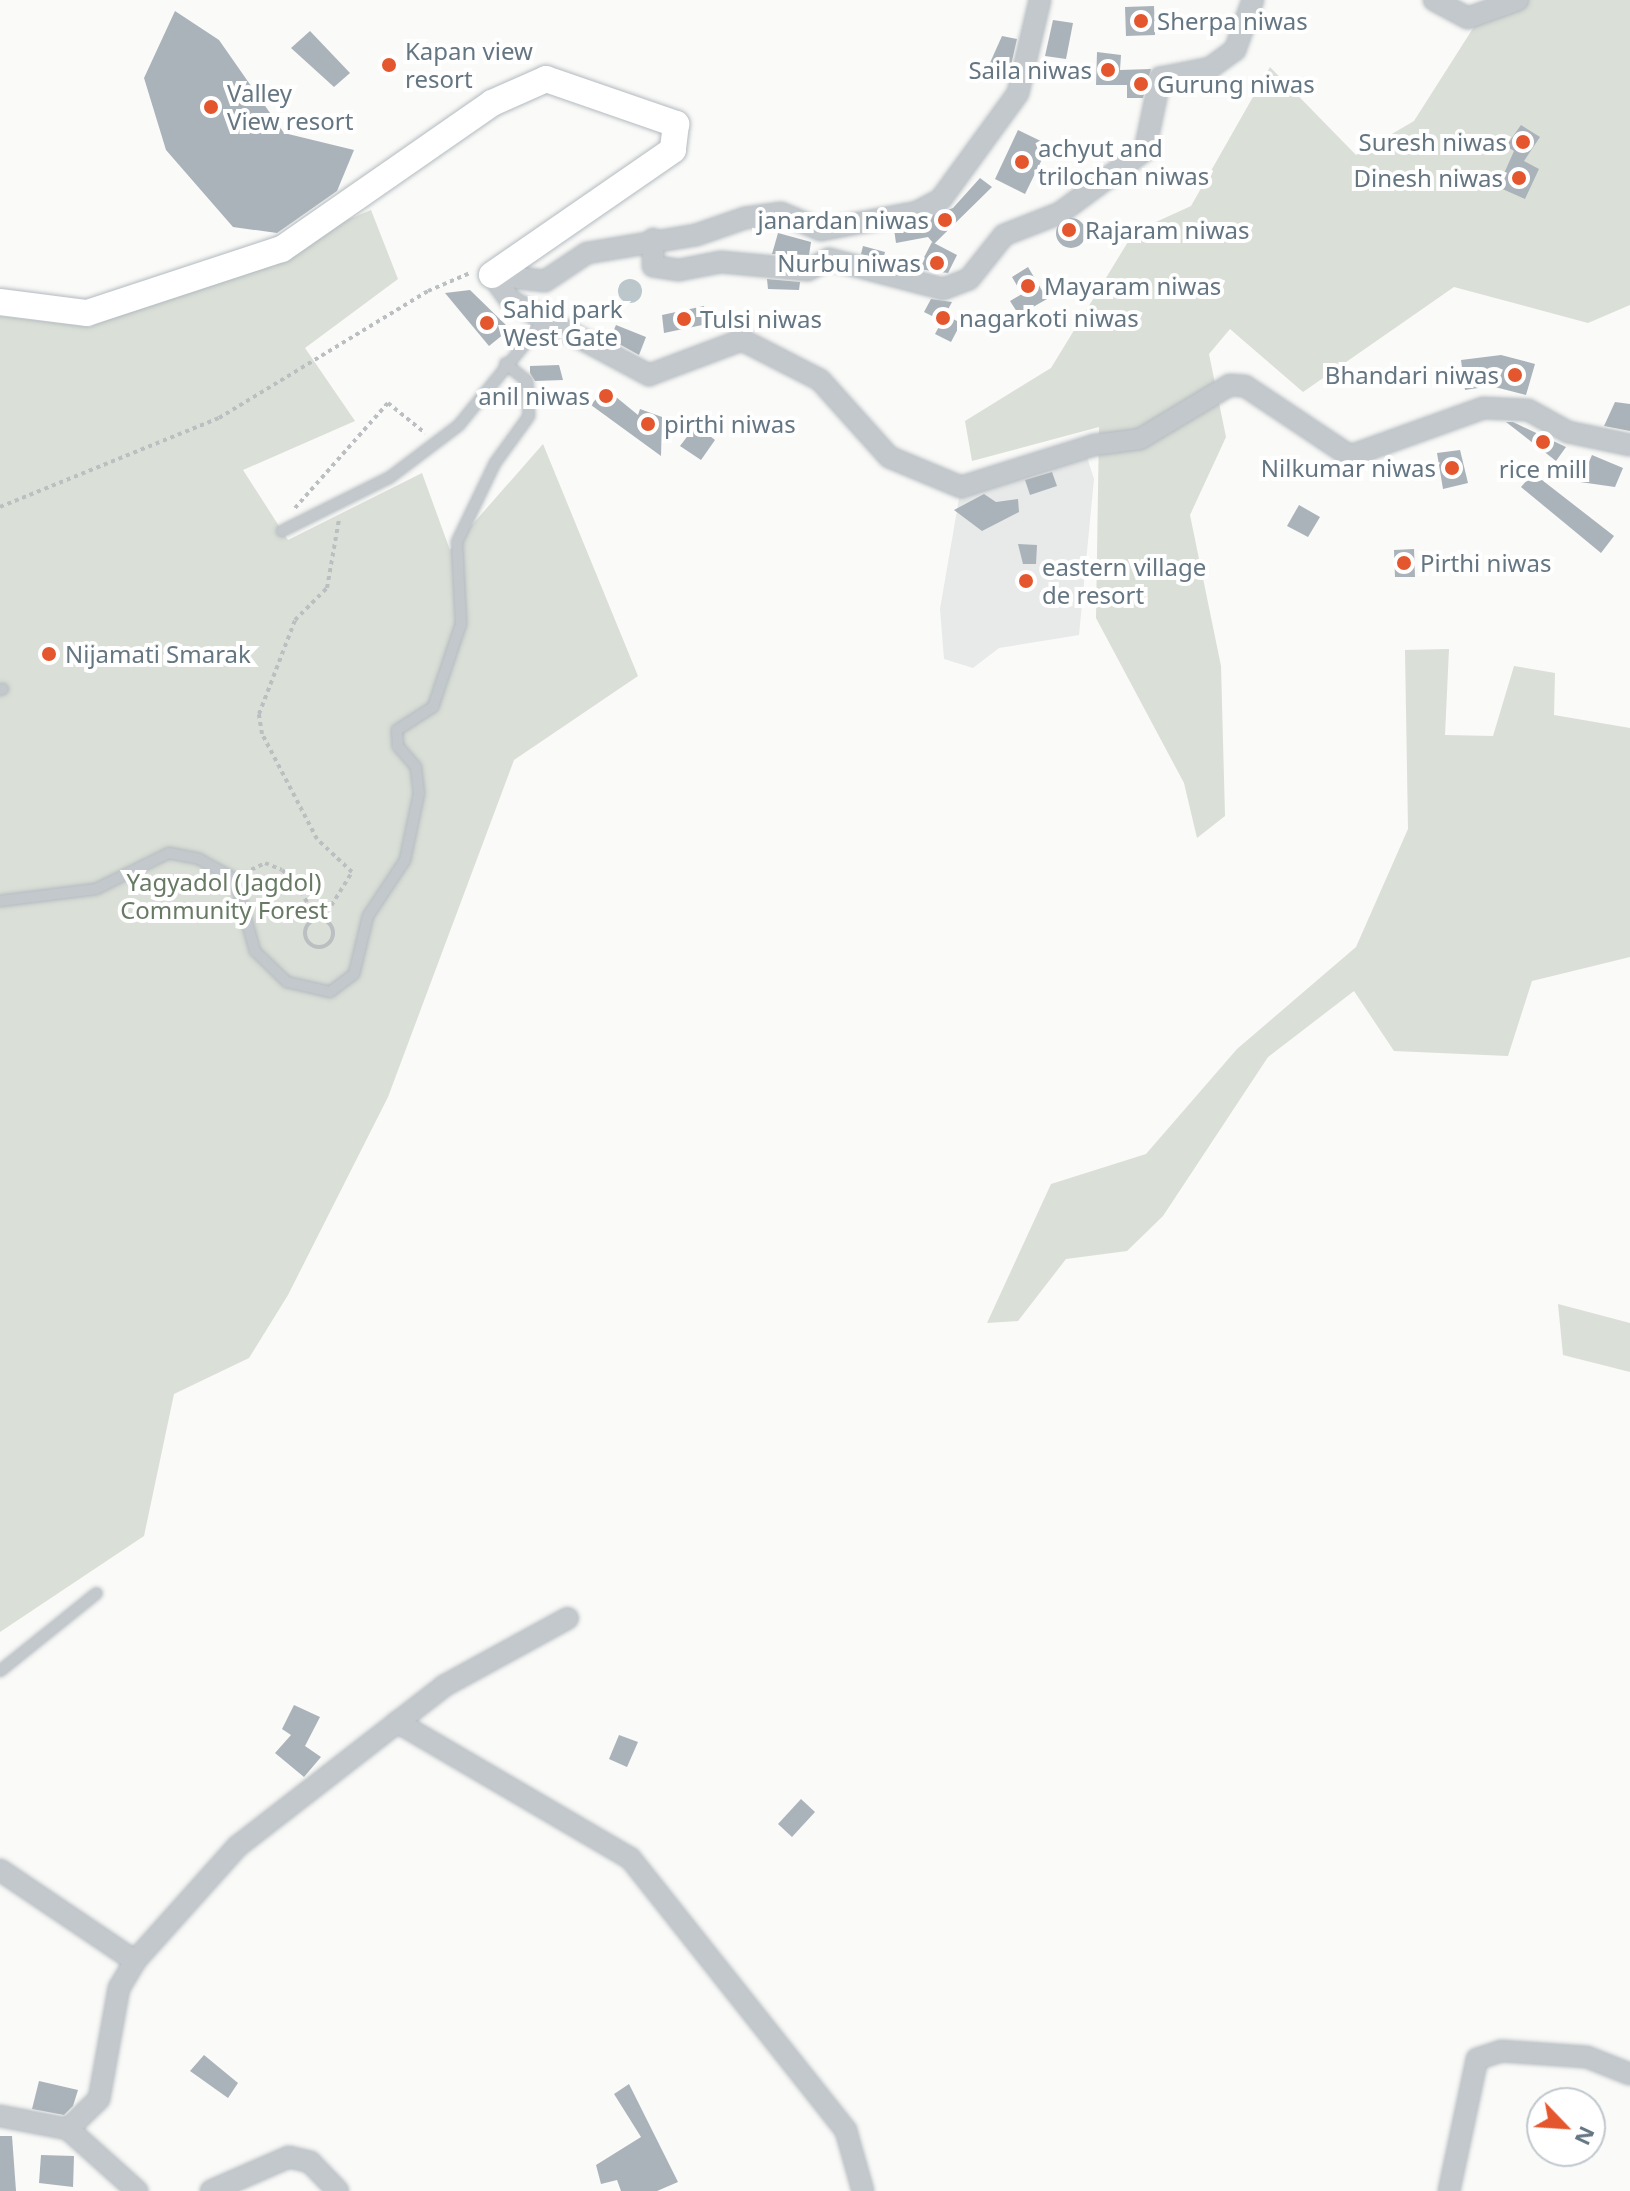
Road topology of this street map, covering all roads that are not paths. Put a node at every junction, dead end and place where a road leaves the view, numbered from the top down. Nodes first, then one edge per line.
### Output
1 (1040, 0) edge
2 (1253, 0) edge
3 (1434, 0) edge
4 (1518, 0) edge
5 (653, 239) junction
6 (492, 275) junction
7 (0, 302) edge
8 (547, 318) junction
9 (505, 363) junction
10 (1630, 445) edge
11 (282, 531) dead end
12 (0, 901) edge
13 (97, 1593) dead end
14 (568, 1618) dead end
15 (0, 1671) edge
16 (397, 1722) junction
17 (0, 1870) edge
18 (135, 1961) junction
19 (1630, 2074) edge
20 (0, 2116) edge
21 (68, 2129) junction
22 (137, 2191) edge
23 (211, 2191) edge
24 (338, 2191) edge
25 (863, 2191) edge
26 (1449, 2191) edge

1 - 5 street
2 - 5 street
3 - 4 street
5 - 6 street
6 - 7 street
6 - 8 street
8 - 9 lane
8 - 10 street
9 - 11 lane
9 - 12 lane
13 - 15 lane
14 - 16 street
16 - 18 street
16 - 25 street
17 - 18 street
18 - 21 street
19 - 26 street
20 - 21 street
21 - 22 street
23 - 24 street

